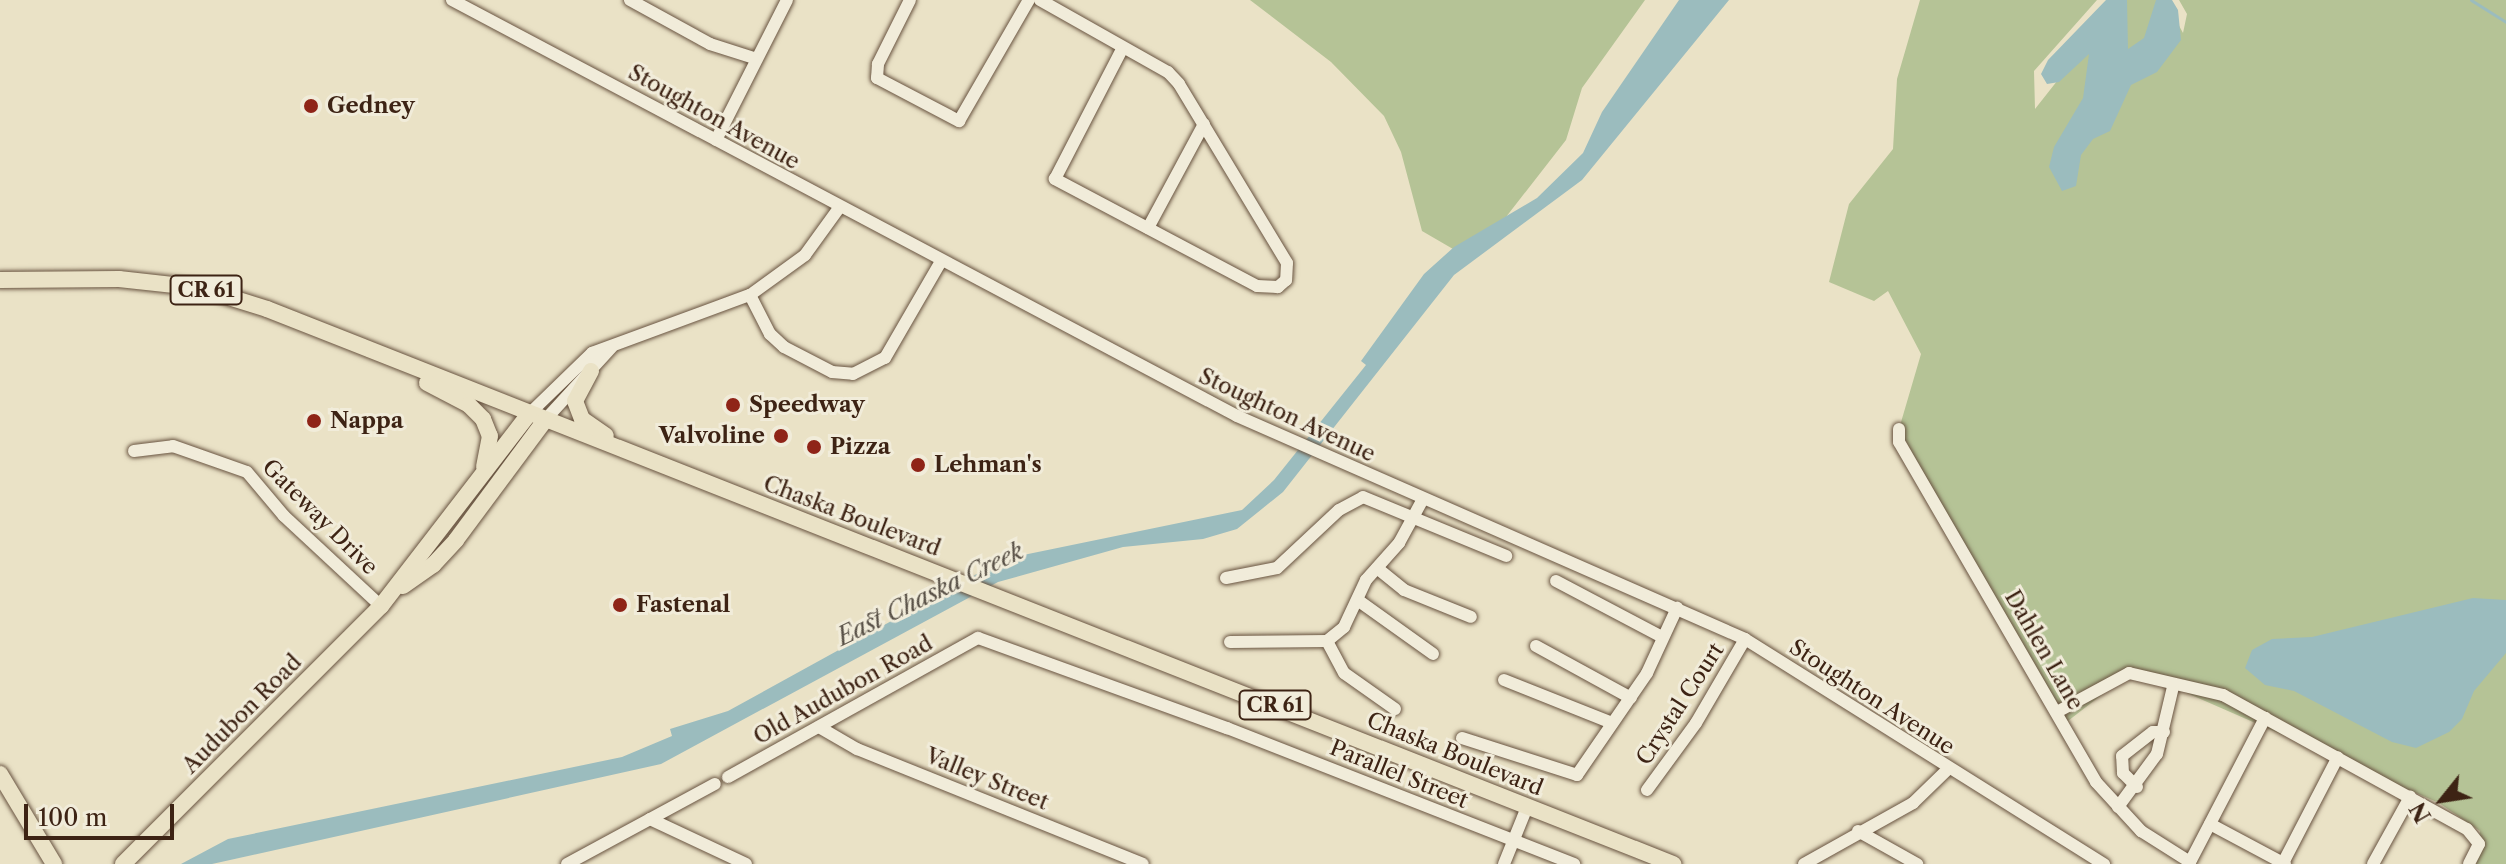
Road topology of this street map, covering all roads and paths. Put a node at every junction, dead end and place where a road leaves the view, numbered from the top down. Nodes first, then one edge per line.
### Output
1 (452, 0) edge
2 (630, 0) edge
3 (787, 0) edge
4 (910, 0) edge
5 (1029, 0) edge
6 (1040, 0) edge
7 (1123, 47) junction
8 (757, 59) junction
9 (1204, 124) junction
10 (716, 140) junction
11 (839, 208) junction
12 (1148, 228) junction
13 (940, 263) junction
14 (0, 280) edge
15 (750, 295) junction
16 (612, 347) junction
17 (400, 363) junction
18 (591, 371) junction
19 (537, 417) junction
20 (1899, 429) dead end
21 (134, 451) dead end
22 (649, 460) junction
23 (478, 480) junction
24 (1423, 499) junction
25 (1415, 520) junction
26 (1506, 556) dead end
27 (1377, 568) junction
28 (1226, 578) dead end
29 (1556, 581) dead end
30 (387, 600) junction
31 (1359, 601) junction
32 (1677, 608) junction
33 (1471, 617) dead end
34 (1662, 637) junction
35 (978, 638) joint
36 (1745, 639) junction
37 (1327, 641) junction
38 (1230, 642) dead end
39 (1536, 646) dead end
40 (1433, 654) dead end
41 (1504, 680) dead end
42 (2173, 687) junction
43 (1631, 698) junction
44 (1395, 709) dead end
45 (2057, 712) junction
46 (2265, 718) junction
47 (1612, 723) junction
48 (819, 727) junction
49 (2164, 732) junction
50 (1462, 738) dead end
51 (2338, 757) junction
52 (1947, 770) junction
53 (0, 774) edge
54 (728, 777) dead end
55 (715, 784) dead end
56 (2137, 787) junction
57 (1647, 790) dead end
58 (2410, 797) junction
59 (1527, 807) junction
60 (2118, 807) junction
61 (650, 819) junction
62 (2210, 824) junction
63 (1858, 831) junction
64 (1514, 841) junction
65 (1114, 859) edge
66 (2190, 863) edge
67 (2284, 863) edge
68 (54, 864) edge
69 (123, 864) edge
70 (567, 864) edge
71 (746, 864) edge
72 (1143, 864) edge
73 (1504, 864) edge
74 (1574, 864) edge
75 (1673, 864) edge
76 (1804, 864) edge
77 (1917, 864) edge
78 (2104, 864) edge
79 (2373, 864) edge
80 (2469, 864) edge

1 - 10 street, Stoughton Avenue
2 - 8 street
3 - 8 street
4 - 5 street
6 - 7 street
7 - 9 street
7 - 12 street
8 - 10 street
9 - 12 street
9 - 12 street
10 - 11 street, Stoughton Avenue
11 - 13 street, Stoughton Avenue
11 - 15 street, Audubon Road
13 - 15 street
13 - 24 street, Stoughton Avenue
14 - 17 main road, Chaska Boulevard / CR 61
15 - 16 street, Audubon Road
16 - 18 street, Audubon Road
16 - 19 street, Audubon Road
17 - 19 main road, Chaska Boulevard / CR 61
17 - 23 main road
18 - 19 street, Audubon Road
18 - 22 main road
19 - 22 main road, Chaska Boulevard / CR 61
19 - 23 main road, Audubon Road
19 - 30 main road, Audubon Road
20 - 45 street, Dahlen Lane
21 - 30 street, Gateway Drive
22 - 59 main road, Chaska Boulevard / CR 61
23 - 30 main road, Audubon Road
24 - 25 street
24 - 32 street, Stoughton Avenue
25 - 26 street
25 - 27 street
25 - 28 street
27 - 31 street
27 - 33 street
29 - 34 street
30 - 69 main road, Audubon Road
31 - 37 street
31 - 40 street
32 - 34 street
32 - 36 street, Stoughton Avenue
34 - 43 street
35 - 48 street, Old Audubon Road
35 - 64 street, Parallel Street
36 - 52 street, Stoughton Avenue
36 - 57 street, Crystal Court
37 - 38 street
37 - 44 street
39 - 43 street
41 - 47 street
42 - 45 street
42 - 46 street
42 - 49 street
43 - 47 street
45 - 60 street, Dahlen Lane
46 - 51 street
46 - 62 street
47 - 50 street
48 - 54 street, Old Audubon Road
48 - 65 street, Valley Street
49 - 56 street
49 - 56 street
51 - 58 street
51 - 67 street
52 - 63 street
52 - 78 street, Stoughton Avenue
53 - 68 main road
55 - 61 street
56 - 60 street
58 - 79 street
58 - 80 street
59 - 64 street
59 - 75 main road, Chaska Boulevard / CR 61
60 - 66 street, Dahlen Lane
61 - 70 street
61 - 71 street
62 - 66 street
62 - 67 street
63 - 76 street
63 - 77 street
64 - 73 street
64 - 74 street, Parallel Street
65 - 72 street, Valley Street

